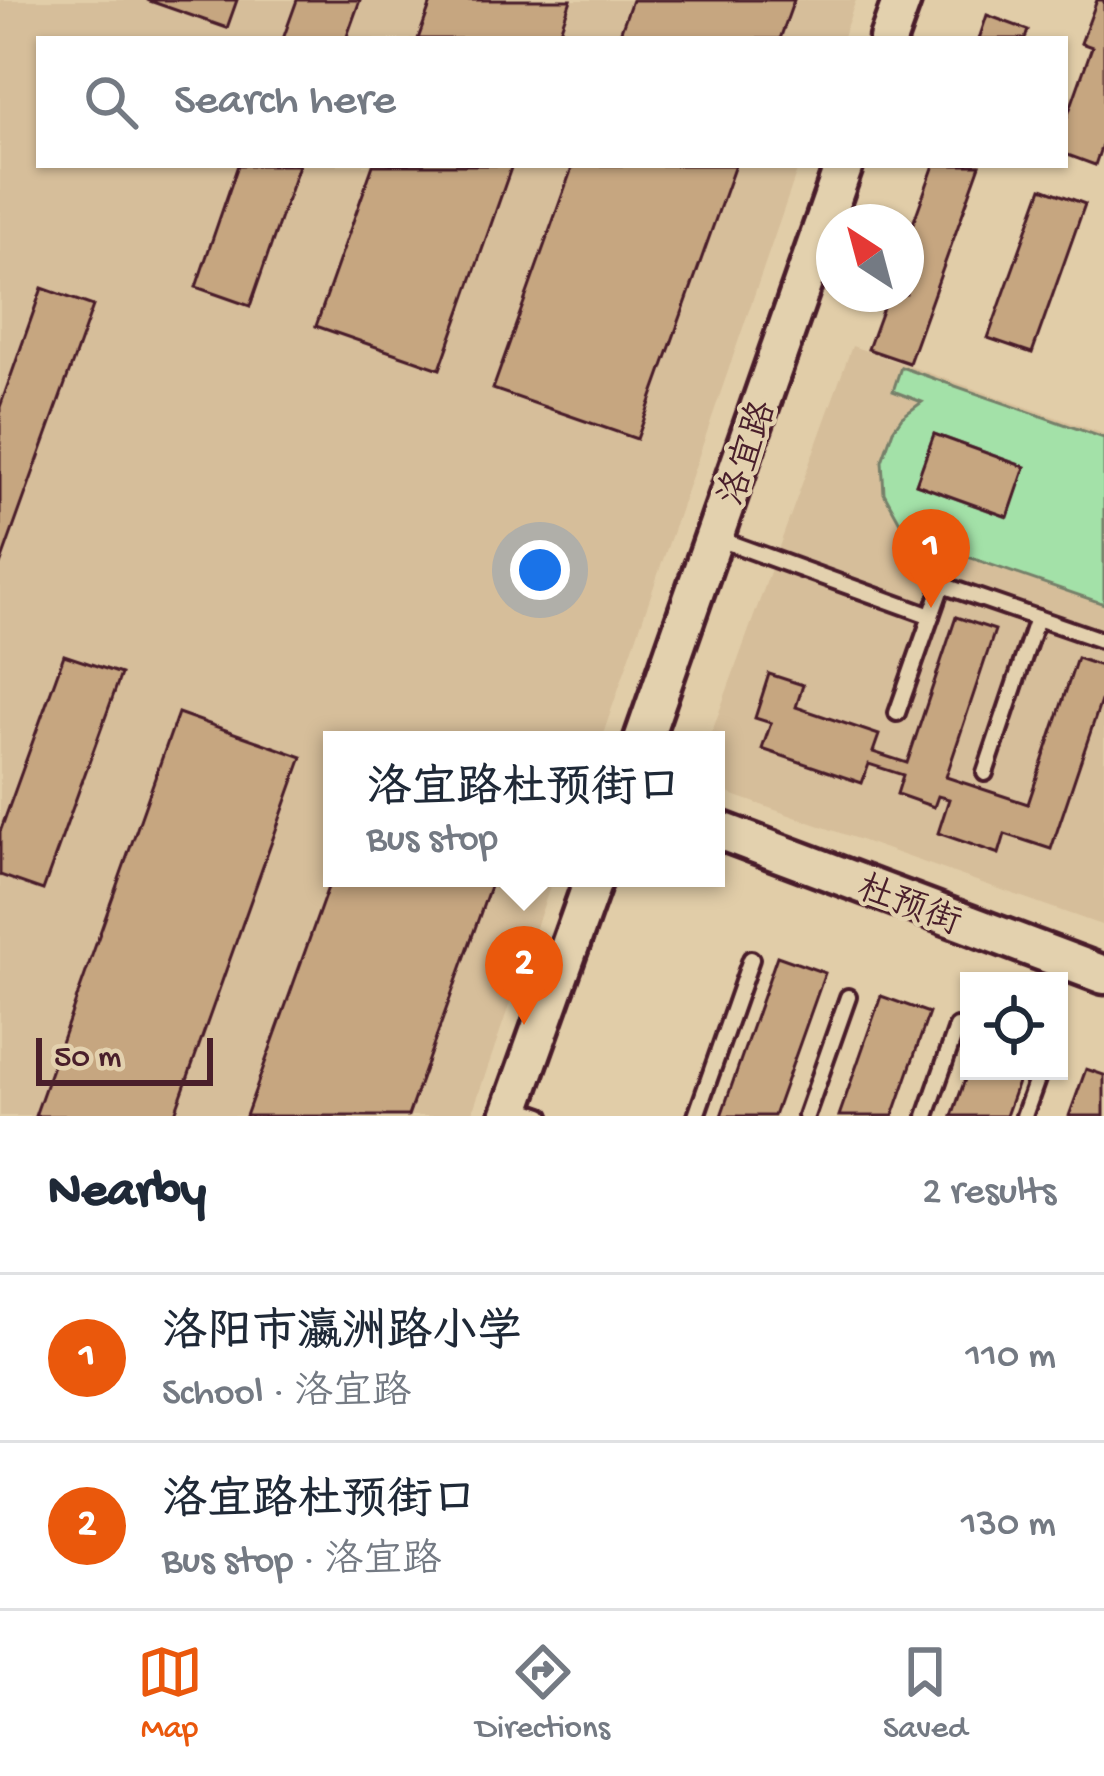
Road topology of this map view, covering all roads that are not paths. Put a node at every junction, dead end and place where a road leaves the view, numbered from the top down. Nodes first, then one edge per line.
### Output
1 (902, 0) edge
2 (920, 0) edge
3 (889, 36) edge
4 (908, 36) edge
5 (843, 168) edge
6 (861, 168) edge
7 (849, 204) edge
8 (816, 294) edge
9 (722, 540) junction
10 (931, 616) junction
11 (1036, 618) junction
12 (1104, 641) edge
13 (897, 713) dead end
14 (647, 731) edge
15 (665, 731) edge
16 (985, 773) dead end
17 (725, 833) edge
18 (591, 887) edge
19 (610, 887) edge
20 (751, 959) dead end
21 (1104, 974) edge
22 (848, 997) dead end
23 (957, 1027) dead end
24 (1037, 1080) edge
25 (524, 1113) edge
26 (696, 1116) edge
27 (806, 1116) edge
28 (926, 1116) edge
29 (1024, 1116) edge

1 - 3 street
2 - 4 street
5 - 9 street, 洛宜路
6 - 7 street
8 - 9 street, 洛宜路
9 - 10 lane
9 - 14 street, 洛宜路
9 - 15 street, 洛宜路
10 - 11 lane
10 - 13 lane
11 - 12 lane
11 - 16 lane
17 - 21 street, 杜预街
18 - 25 street
19 - 25 street
20 - 26 lane
22 - 27 lane
23 - 28 lane
24 - 29 lane

